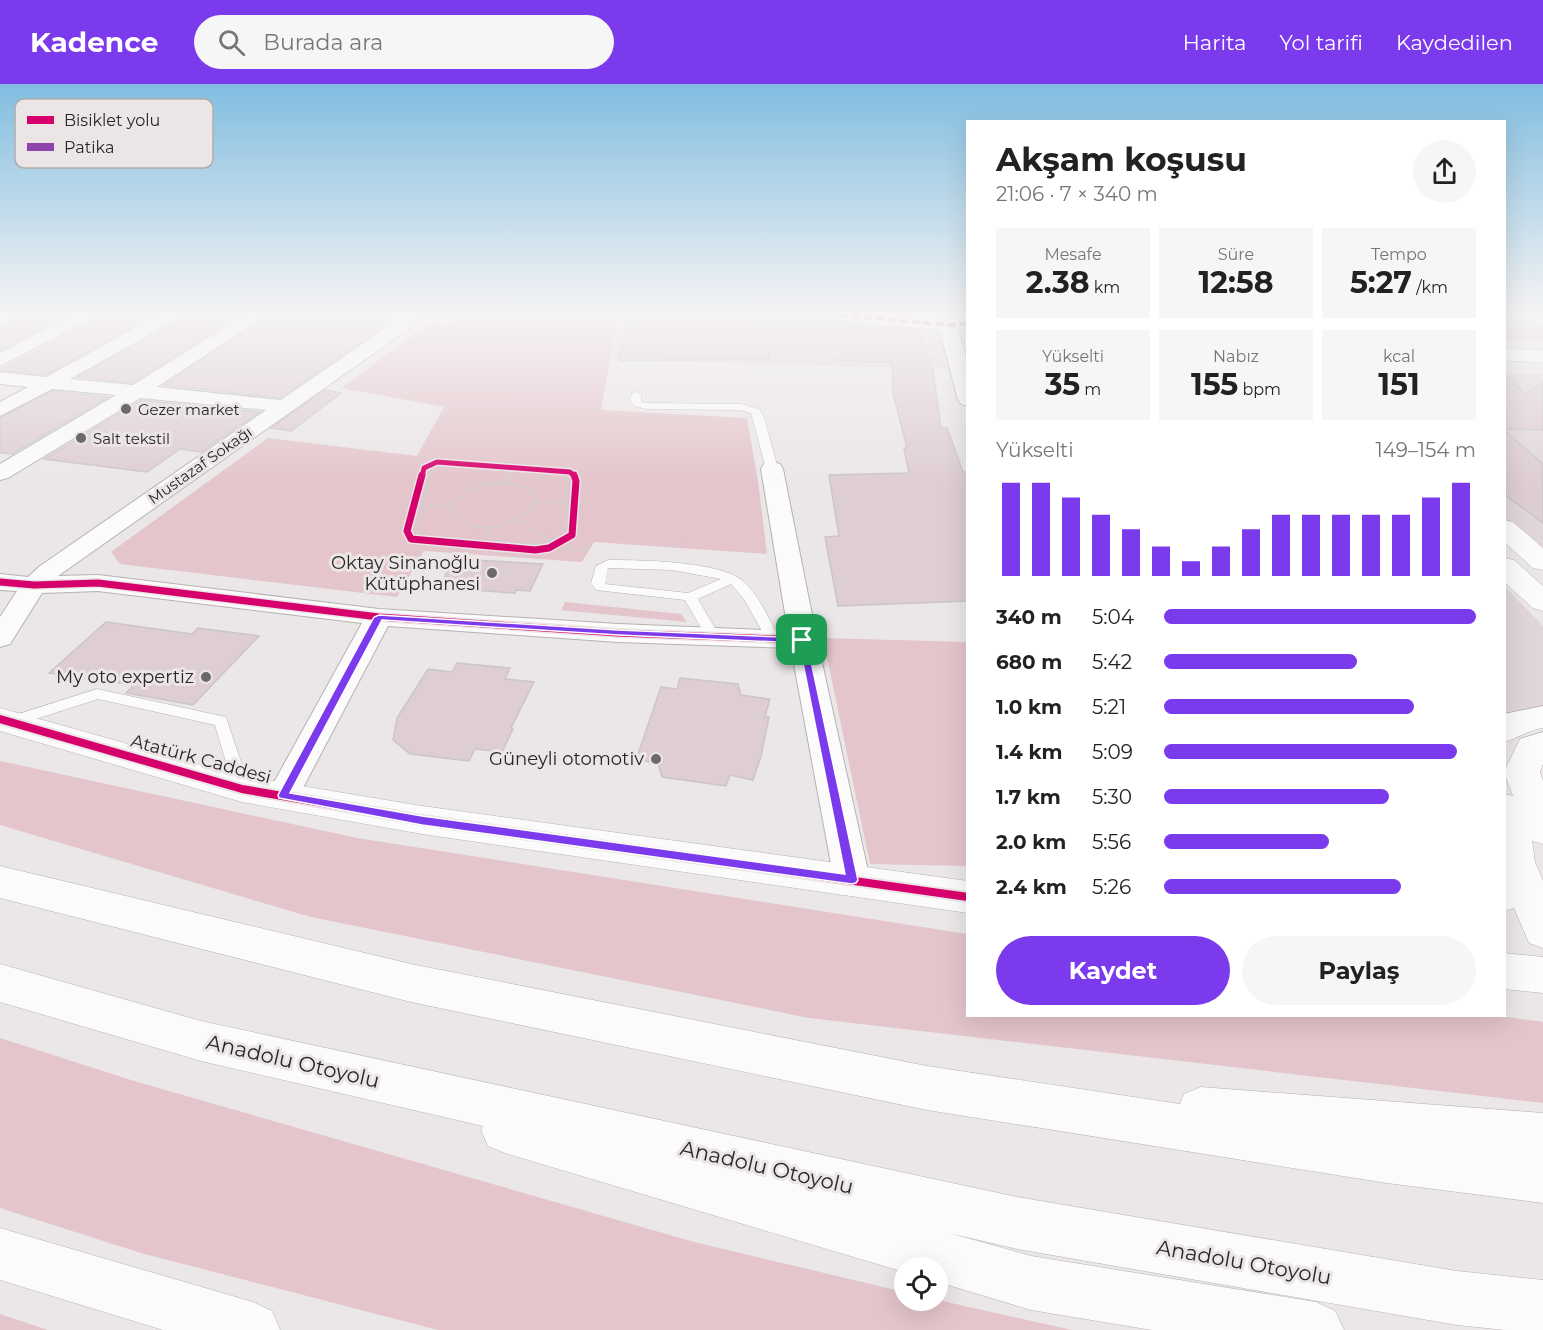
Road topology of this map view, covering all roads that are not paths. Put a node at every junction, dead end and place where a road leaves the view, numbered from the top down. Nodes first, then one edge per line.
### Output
1 (70, 370) edge
2 (170, 370) edge
3 (336, 370) edge
4 (960, 370) edge
5 (0, 378) edge
6 (46, 383) junction
7 (136, 392) junction
8 (966, 392) edge
9 (636, 395) dead end
10 (284, 406) junction
11 (0, 410) edge
12 (772, 469) joint
13 (0, 473) edge
14 (1506, 530) edge
15 (1543, 562) edge
16 (1506, 568) edge
17 (732, 579) junction
18 (0, 582) edge
19 (34, 585) junction
20 (690, 597) junction
21 (1543, 602) edge
22 (379, 617) junction
23 (713, 637) junction
24 (0, 638) edge
25 (773, 639) junction
26 (802, 640) junction
27 (1543, 717) edge
28 (5, 721) edge
29 (1506, 729) edge
30 (1543, 744) edge
31 (242, 789) junction
32 (283, 795) junction
33 (1506, 828) edge
34 (1543, 830) edge
35 (852, 880) junction
36 (1511, 881) edge
37 (0, 882) edge
38 (966, 897) edge
39 (1543, 931) edge
40 (1506, 971) edge
41 (1543, 975) edge
42 (0, 984) edge
43 (201, 1041) junction
44 (927, 1088) junction
45 (1543, 1137) edge
46 (1543, 1178) edge
47 (0, 1254) edge
48 (1543, 1307) edge
49 (253, 1330) edge
50 (1316, 1330) edge

1 - 6 street
2 - 7 street
3 - 10 street, Mustazaf Sokağı
4 - 8 street
5 - 6 street
6 - 7 street
6 - 11 street
7 - 10 street
7 - 13 street
9 - 12 lane
10 - 19 street, Mustazaf Sokağı
12 - 26 street
14 - 15 main road
16 - 21 main road
17 - 20 lane
17 - 20 lane
17 - 25 lane
18 - 19 street
19 - 22 street
19 - 24 street, Mustazaf Sokağı
20 - 23 lane
22 - 23 street
22 - 32 street
23 - 25 street
25 - 26 street
26 - 35 street
27 - 29 main road
28 - 31 main road, Atatürk Caddesi
28 - 31 lane
30 - 34 main road
31 - 32 main road, Atatürk Caddesi
32 - 35 main road, Atatürk Caddesi
33 - 36 main road
35 - 38 main road, Atatürk Caddesi
36 - 39 main road
37 - 44 main road
40 - 41 main road
42 - 43 main road, Anadolu Otoyolu
43 - 48 main road, Anadolu Otoyolu
43 - 50 main road
44 - 45 main road
44 - 46 main road
47 - 49 main road

